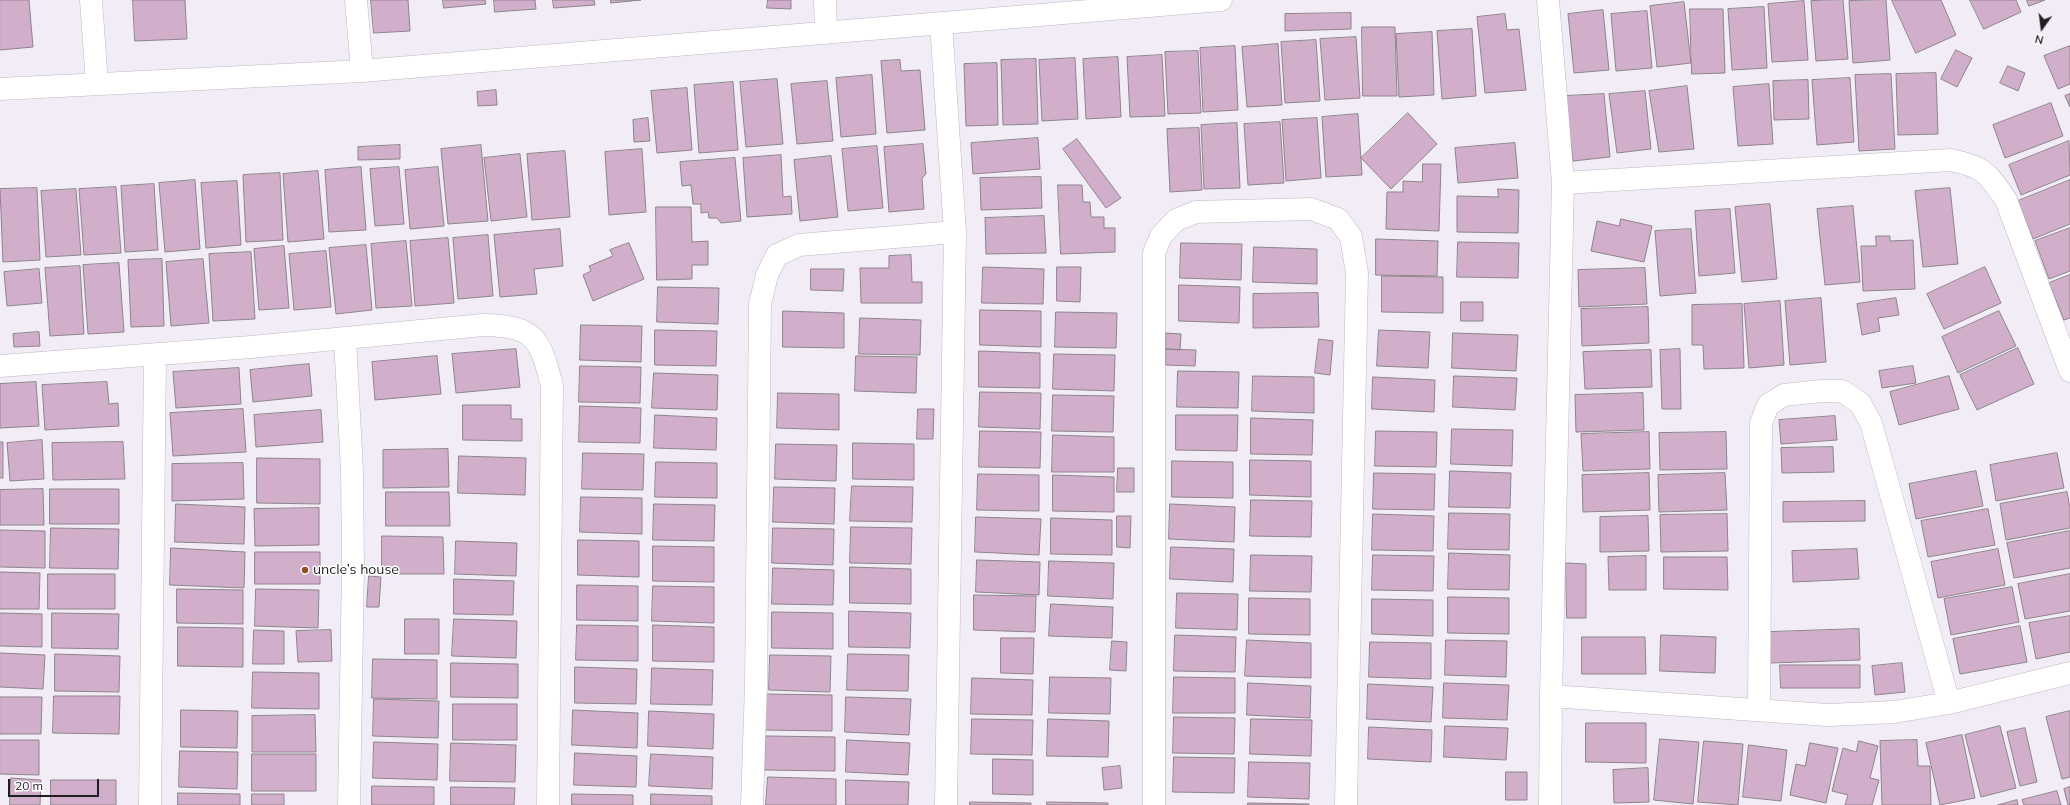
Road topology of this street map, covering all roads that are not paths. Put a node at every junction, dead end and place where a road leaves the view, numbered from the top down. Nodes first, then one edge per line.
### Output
1 (91, 0) edge
2 (356, 0) edge
3 (825, 0) edge
4 (1222, 0) edge
5 (1548, 0) edge
6 (941, 23) junction
7 (826, 33) junction
8 (362, 71) junction
9 (97, 84) junction
10 (0, 89) edge
11 (1563, 183) junction
12 (955, 232) junction
13 (345, 338) junction
14 (155, 355) junction
15 (0, 366) edge
16 (2070, 372) edge
17 (2070, 673) edge
18 (1551, 696) junction
19 (1949, 703) junction
20 (1759, 709) junction
21 (150, 805) edge
22 (349, 805) edge
23 (548, 805) edge
24 (752, 805) edge
25 (946, 805) edge
26 (1154, 805) edge
27 (1346, 805) edge
28 (1550, 805) edge

1 - 9 street
2 - 8 street
3 - 7 street
4 - 6 street
5 - 11 street
6 - 7 street
6 - 12 street
7 - 8 street
8 - 9 street
9 - 10 street
11 - 16 street
11 - 18 street
12 - 24 street
12 - 25 street
13 - 14 street
13 - 22 street
13 - 23 street
14 - 15 street
14 - 21 street
17 - 19 street
18 - 20 street
18 - 28 street
19 - 20 street
19 - 20 street
26 - 27 street

